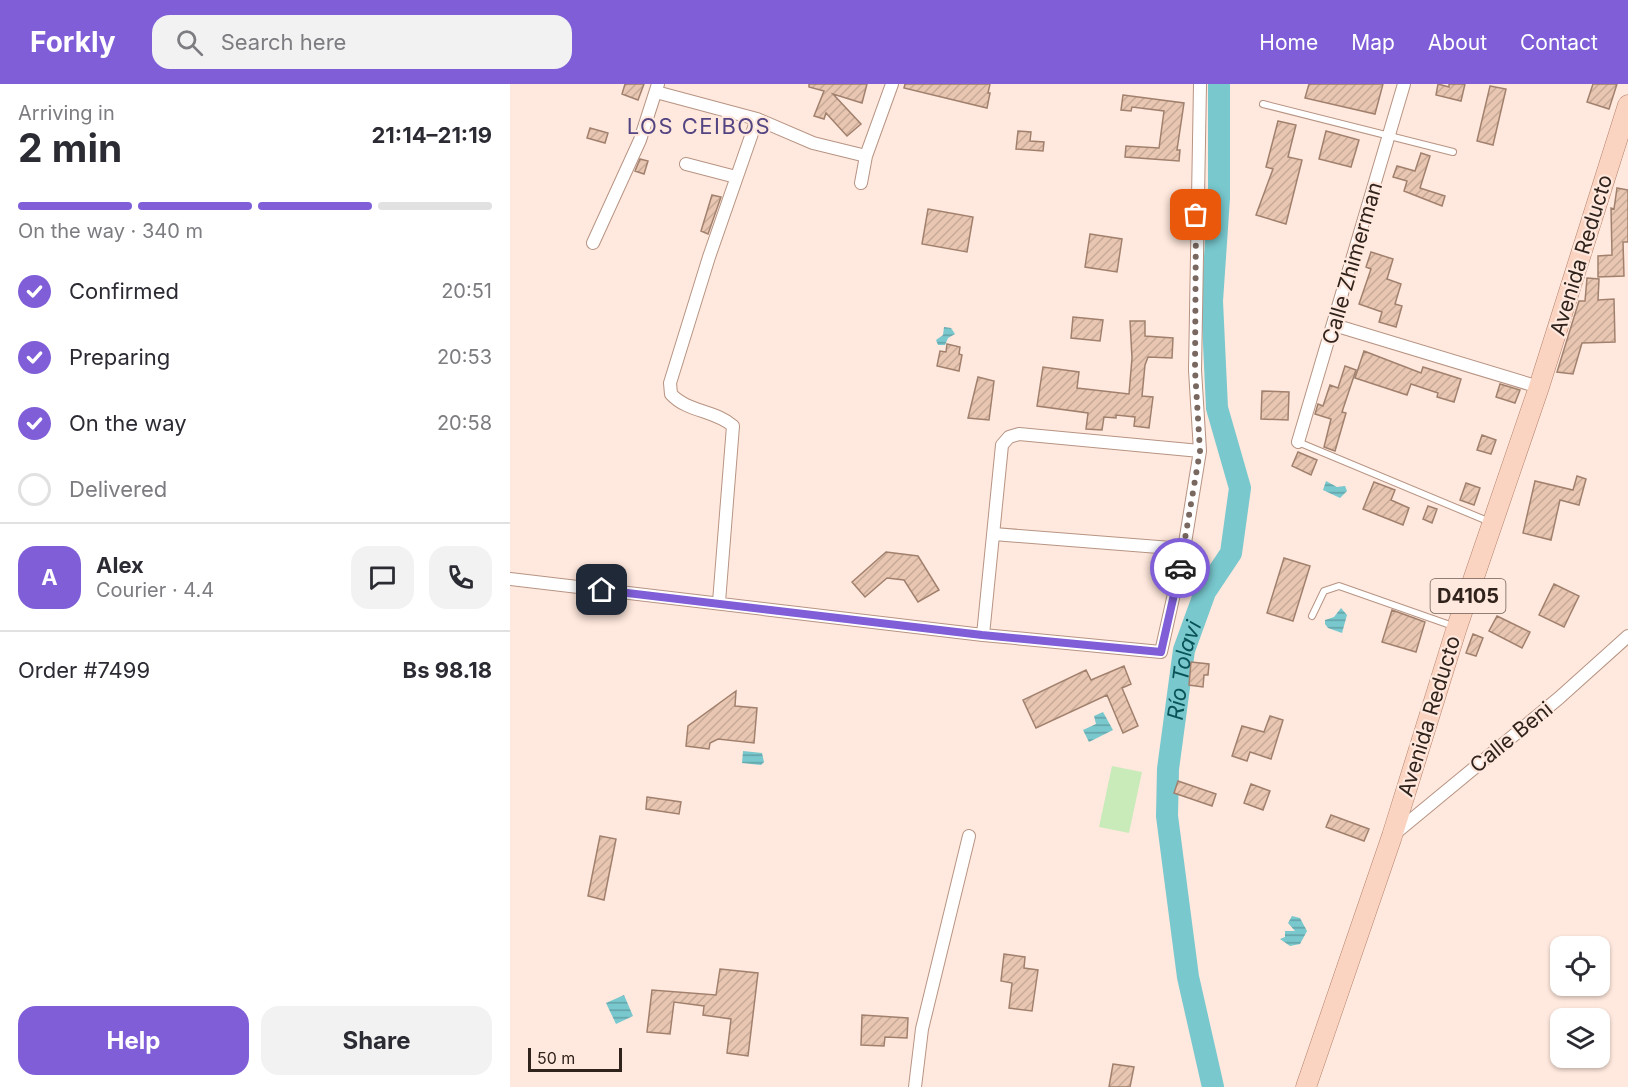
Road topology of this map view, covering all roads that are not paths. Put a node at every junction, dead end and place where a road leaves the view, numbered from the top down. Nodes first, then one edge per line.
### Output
1 (892, 84) edge
2 (1200, 84) edge
3 (1404, 84) edge
4 (657, 88) edge
5 (1263, 104) dead end
6 (1628, 105) edge
7 (758, 120) junction
8 (1390, 134) junction
9 (1453, 152) dead end
10 (866, 156) junction
11 (686, 164) dead end
12 (736, 177) junction
13 (861, 183) dead end
14 (593, 243) dead end
15 (1334, 325) junction
16 (1539, 387) junction
17 (1298, 442) joint
18 (1200, 451) junction
19 (1493, 523) junction
20 (994, 534) junction
21 (1184, 549) junction
22 (510, 579) edge
23 (719, 602) junction
24 (1312, 616) dead end
25 (1457, 627) junction
26 (982, 635) junction
27 (1628, 636) edge
28 (969, 836) dead end
29 (1392, 836) junction
30 (915, 1087) edge
31 (1305, 1087) edge

1 - 10 street
2 - 18 street
3 - 8 street, Calle Zhimerman
4 - 7 street
4 - 14 street
5 - 8 lane
6 - 16 main road, Avenida Reducto / D4105
7 - 10 street
7 - 12 street
8 - 9 lane
8 - 15 street, Calle Zhimerman
10 - 13 street
11 - 12 street
12 - 23 street
15 - 16 street
15 - 17 street, Calle Zhimerman
16 - 19 main road, Avenida Reducto / D4105
17 - 19 lane
18 - 20 street
18 - 21 street
19 - 25 main road, Avenida Reducto / D4105
20 - 21 street
20 - 26 street
21 - 26 street
22 - 23 street
23 - 26 street
24 - 25 lane
25 - 29 main road, Avenida Reducto / D4105
27 - 29 street, Calle Beni
28 - 30 street
29 - 31 main road, Avenida Reducto / D4105

